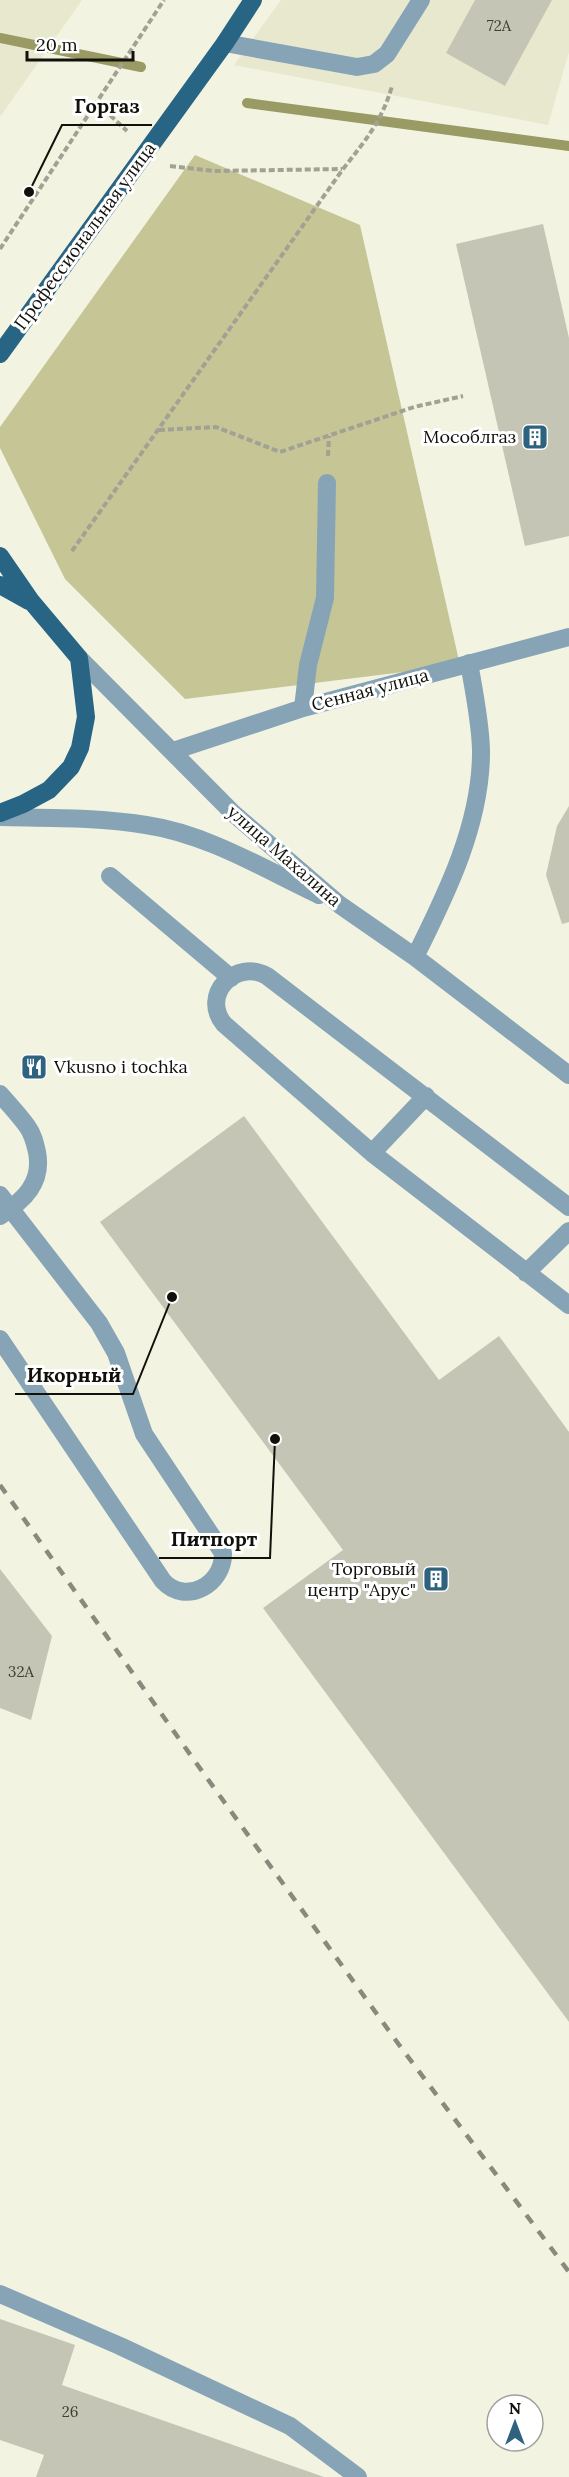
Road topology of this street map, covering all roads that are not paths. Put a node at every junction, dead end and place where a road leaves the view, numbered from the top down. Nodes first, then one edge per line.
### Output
1 (253, 0) edge
2 (421, 0) edge
3 (225, 44) junction
4 (0, 354) edge
5 (327, 483) dead end
6 (0, 556) edge
7 (0, 585) edge
8 (31, 601) junction
9 (569, 637) edge
10 (80, 658) junction
11 (469, 663) junction
12 (303, 708) junction
13 (173, 751) junction
14 (0, 815) edge
15 (110, 876) dead end
16 (340, 905) junction
17 (415, 957) junction
18 (231, 978) junction
19 (569, 1075) edge
20 (0, 1094) edge
21 (426, 1096) junction
22 (372, 1153) junction
23 (4, 1207) edge
24 (569, 1207) edge
25 (569, 1231) edge
26 (526, 1273) junction
27 (569, 1305) edge
28 (0, 1339) edge
29 (0, 2294) edge
30 (358, 2477) edge

1 - 3 main road, Профессиональная улица
2 - 3 street
3 - 4 main road, Профессиональная улица
5 - 12 street
6 - 8 main road, улица Махалина
7 - 8 main road
8 - 10 main road, улица Махалина
9 - 11 street, Сенная улица
10 - 13 street, улица Махалина
10 - 14 main road
11 - 12 street, Сенная улица
11 - 17 street
12 - 13 street, Сенная улица
13 - 16 street, улица Махалина
14 - 16 street
15 - 18 street
16 - 17 street, улица Махалина
17 - 19 street, улица Махалина
18 - 21 street
18 - 22 street
20 - 23 street
21 - 22 street
21 - 24 street
22 - 26 street
23 - 28 street
25 - 26 street
26 - 27 street
29 - 30 street

